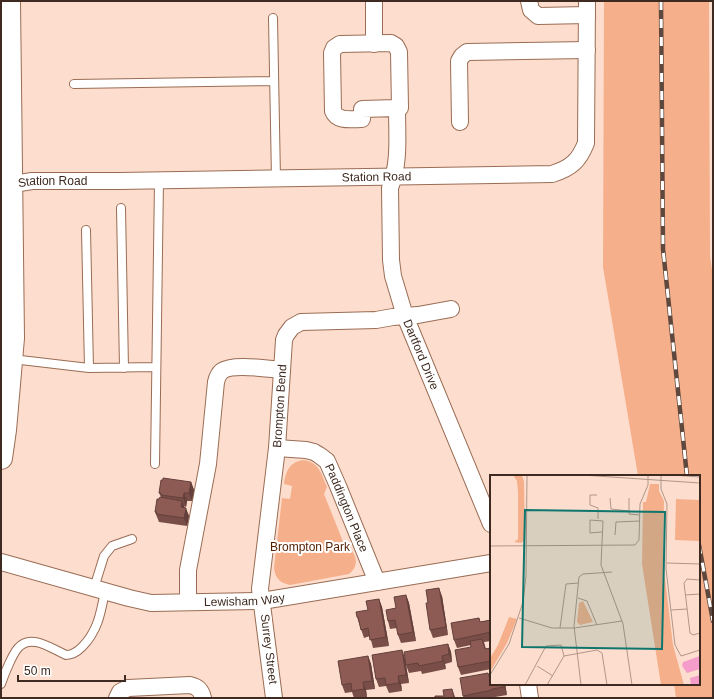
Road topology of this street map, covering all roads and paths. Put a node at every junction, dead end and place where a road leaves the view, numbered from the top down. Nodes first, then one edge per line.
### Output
1 (9, 1) edge
2 (374, 1) edge
3 (529, 1) edge
4 (587, 8) edge
5 (273, 18) dead end
6 (374, 44) junction
7 (587, 50) junction
8 (274, 81) junction
9 (74, 84) dead end
10 (397, 108) junction
11 (460, 122) dead end
12 (394, 177) junction
13 (276, 179) junction
14 (159, 181) junction
15 (6, 185) edge
16 (121, 208) dead end
17 (86, 230) dead end
18 (452, 309) dead end
19 (405, 316) junction
20 (6, 358) edge
21 (156, 367) junction
22 (89, 368) junction
23 (124, 368) junction
24 (282, 370) junction
25 (2, 448) edge
26 (277, 448) junction
27 (155, 464) dead end
28 (490, 522) edge
29 (132, 539) dead end
30 (1, 562) edge
31 (490, 563) edge
32 (377, 582) junction
33 (100, 590) junction
34 (262, 601) junction
35 (188, 602) junction
36 (1, 684) edge
37 (528, 685) edge
38 (117, 698) edge
39 (203, 698) edge
40 (274, 698) edge
41 (530, 698) edge

1 - 15 street
2 - 6 street
3 - 4 street
4 - 7 street, Station Road
5 - 8 lane
6 - 10 street, Dartford Drive
6 - 10 street
7 - 11 street
7 - 12 street, Station Road
8 - 9 lane
8 - 13 lane
10 - 12 street, Dartford Drive
12 - 13 street, Station Road
12 - 19 street, Dartford Drive
13 - 14 street, Station Road
14 - 15 street, Station Road
14 - 21 lane
15 - 20 street
16 - 23 lane
17 - 22 lane
18 - 19 street, Brompton Bend
19 - 24 street, Brompton Bend
19 - 28 street, Dartford Drive
20 - 22 lane
20 - 25 street
21 - 23 lane
21 - 27 lane
22 - 23 lane
24 - 26 street, Brompton Bend
24 - 35 street
26 - 32 street, Paddington Place
26 - 34 street, Brompton Bend
29 - 33 lane
30 - 33 street, Lewisham Way
31 - 32 street, Lewisham Way
32 - 34 street, Lewisham Way
33 - 35 street, Lewisham Way
33 - 36 lane
34 - 35 street, Lewisham Way
34 - 40 street, Surrey Street
37 - 41 street
38 - 39 street

